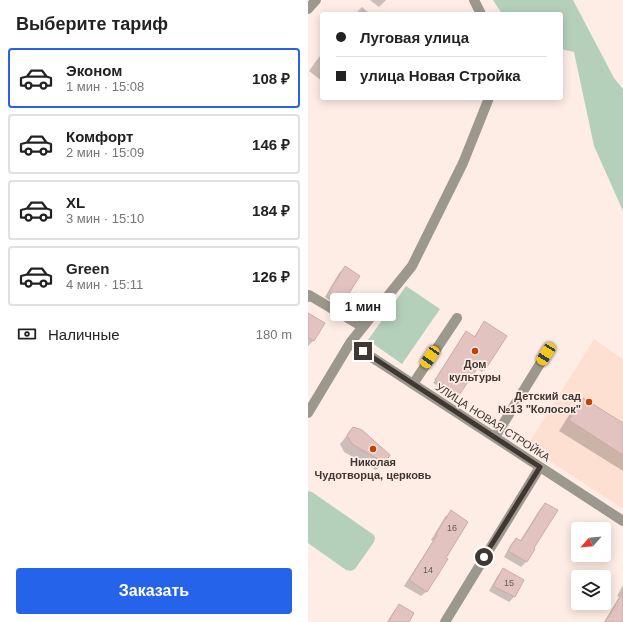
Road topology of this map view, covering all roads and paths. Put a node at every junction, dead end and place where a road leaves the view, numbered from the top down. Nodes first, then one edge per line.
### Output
1 (316, 0) edge
2 (474, 0) edge
3 (308, 9) edge
4 (480, 12) edge
5 (487, 100) edge
6 (308, 296) edge
7 (457, 318) dead end
8 (363, 328) junction
9 (350, 343) junction
10 (546, 354) dead end
11 (413, 384) junction
12 (308, 412) edge
13 (494, 437) junction
14 (540, 467) junction
15 (623, 521) edge
16 (445, 622) edge

1 - 3 street
2 - 4 street
5 - 8 street
6 - 8 street
7 - 11 street
8 - 9 street
9 - 11 street, УЛИЦА НОВАЯ СТРОЙКА
9 - 12 street
10 - 13 street
11 - 13 street, УЛИЦА НОВАЯ СТРОЙКА
13 - 14 street, УЛИЦА НОВАЯ СТРОЙКА
14 - 15 street, УЛИЦА НОВАЯ СТРОЙКА
14 - 16 street

